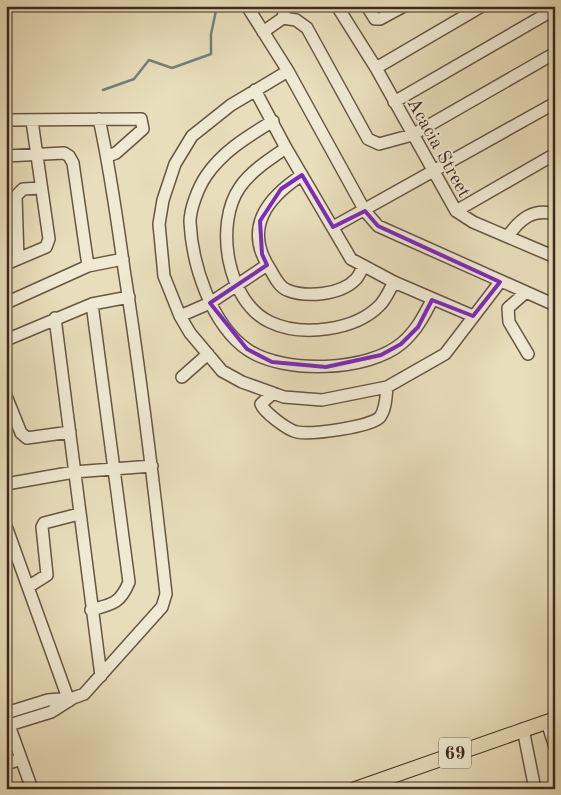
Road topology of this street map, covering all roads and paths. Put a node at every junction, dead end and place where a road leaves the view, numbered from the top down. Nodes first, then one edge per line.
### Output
1 (247, 6) edge
2 (285, 6) edge
3 (337, 6) edge
4 (367, 6) edge
5 (404, 6) edge
6 (482, 6) edge
7 (555, 9) edge
8 (283, 18) junction
9 (263, 32) junction
10 (555, 53) edge
11 (376, 68) junction
12 (288, 71) junction
13 (256, 90) junction
14 (394, 102) junction
15 (555, 102) edge
16 (99, 119) junction
17 (6, 120) edge
18 (32, 121) junction
19 (272, 122) junction
20 (412, 135) junction
21 (286, 148) junction
22 (37, 153) junction
23 (555, 154) edge
24 (6, 156) edge
25 (108, 156) junction
26 (435, 171) junction
27 (302, 175) junction
28 (41, 188) junction
29 (365, 211) junction
30 (456, 211) junction
31 (555, 214) edge
32 (333, 227) junction
33 (508, 236) junction
34 (555, 257) edge
35 (18, 259) junction
36 (123, 259) junction
37 (6, 264) edge
38 (267, 265) junction
39 (88, 266) junction
40 (364, 266) junction
41 (394, 282) junction
42 (500, 282) junction
43 (238, 285) junction
44 (526, 292) junction
45 (129, 297) junction
46 (432, 300) junction
47 (6, 303) edge
48 (210, 303) junction
49 (92, 304) junction
50 (555, 305) edge
51 (180, 316) junction
52 (473, 316) junction
53 (55, 318) junction
54 (6, 340) edge
55 (208, 354) junction
56 (528, 354) dead end
57 (182, 377) dead end
58 (388, 387) junction
59 (272, 393) junction
60 (6, 396) edge
61 (70, 432) junction
62 (152, 466) junction
63 (114, 469) junction
64 (74, 472) junction
65 (6, 484) edge
66 (79, 514) junction
67 (6, 526) edge
68 (28, 587) junction
69 (91, 610) junction
70 (100, 676) junction
71 (70, 699) junction
72 (6, 713) edge
73 (551, 720) edge
74 (8, 721) edge
75 (523, 729) junction
76 (555, 747) edge
77 (21, 759) junction
78 (6, 764) edge
79 (32, 789) edge
80 (356, 789) edge
81 (535, 789) edge

1 - 9 street
2 - 8 street
3 - 11 street, Acacia Street
4 - 5 street
6 - 11 street
7 - 14 street
8 - 9 street
8 - 20 street
9 - 12 street
10 - 20 street
11 - 14 street, Acacia Street
12 - 13 street
12 - 29 street
13 - 19 street
13 - 51 street
14 - 20 street, Acacia Street
15 - 26 street
16 - 18 street
16 - 25 street
16 - 25 street
17 - 18 street
18 - 22 street
19 - 21 street
19 - 48 street
20 - 26 street, Acacia Street
21 - 27 street
21 - 43 street
22 - 24 street
22 - 28 street
22 - 39 street
23 - 30 street
25 - 36 street
26 - 29 street
26 - 30 street, Acacia Street
27 - 32 street
27 - 38 street
28 - 35 street
28 - 35 street
29 - 32 street
29 - 42 street
30 - 33 street, Acacia Street
31 - 33 street
32 - 40 street
33 - 34 street, Acacia Street
35 - 37 street
36 - 39 street
36 - 45 street
38 - 40 street
38 - 43 street
39 - 47 street
40 - 41 street
41 - 43 street
41 - 46 street
42 - 44 street
42 - 52 street
43 - 48 street
44 - 50 street
44 - 56 street
45 - 49 street
45 - 62 street
46 - 48 street
46 - 52 street
48 - 51 street
49 - 53 street
49 - 63 street
51 - 55 street
52 - 58 street
53 - 54 street
53 - 61 street
55 - 57 street
55 - 59 street
58 - 59 street
58 - 59 street
60 - 61 street
61 - 64 street
62 - 63 street
62 - 70 street
63 - 64 street
63 - 69 street
64 - 65 street
64 - 66 street
66 - 68 street
66 - 69 street
67 - 68 street
68 - 71 street
69 - 70 street
70 - 71 street
71 - 72 street
71 - 74 street
73 - 75 main road, 69
73 - 76 street
74 - 77 street
75 - 80 main road, 69
75 - 81 street
77 - 78 street
77 - 79 street

